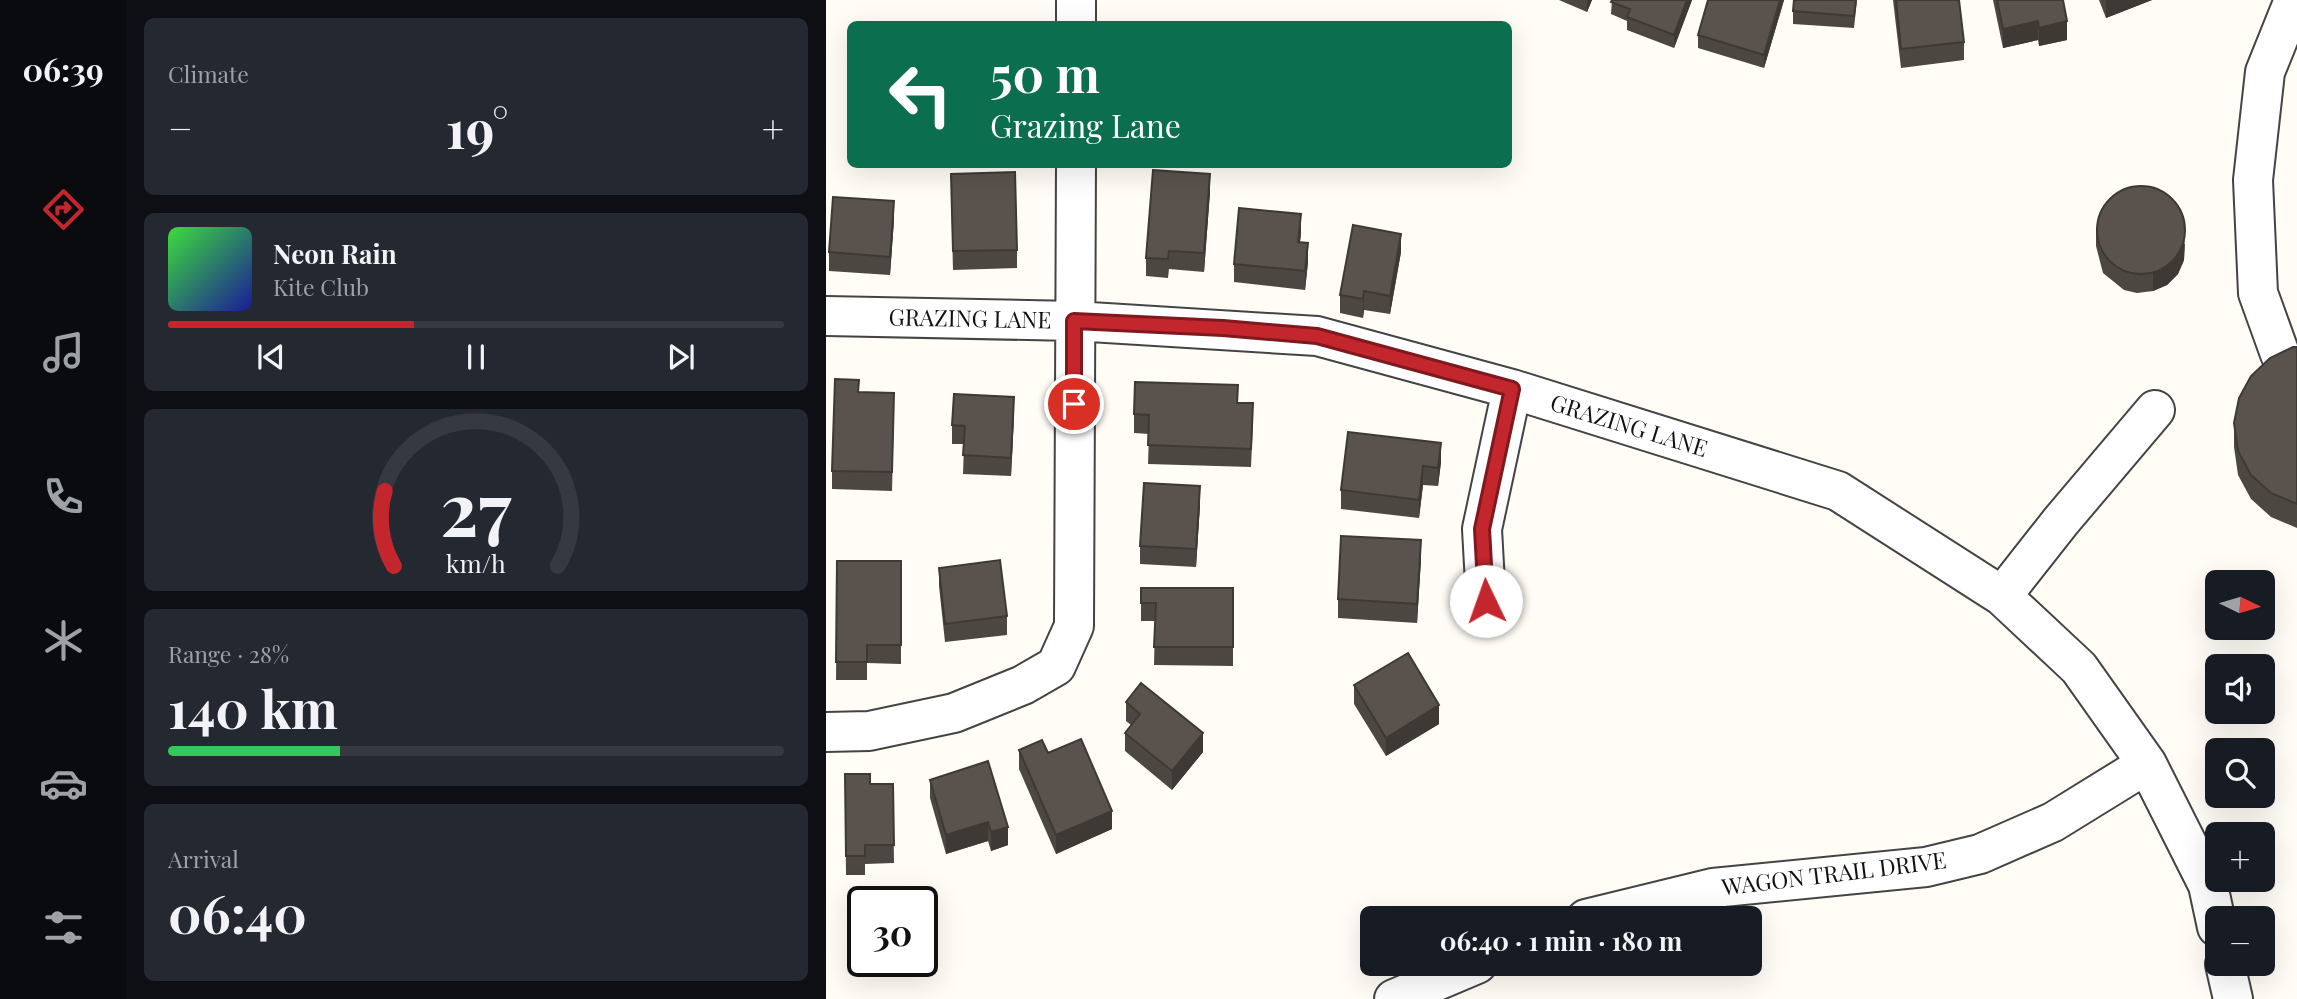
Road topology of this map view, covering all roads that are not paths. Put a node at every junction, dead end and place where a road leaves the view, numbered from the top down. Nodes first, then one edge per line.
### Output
1 (1076, 0) edge
2 (2294, 0) edge
3 (1076, 21) edge
4 (1076, 168) edge
5 (826, 316) edge
6 (1074, 321) junction
7 (2280, 354) edge
8 (1512, 389) junction
9 (2155, 410) dead end
10 (2002, 596) junction
11 (1486, 601) dead end
12 (826, 732) edge
13 (2147, 764) junction
14 (1639, 906) edge
15 (2212, 906) edge
16 (1449, 976) edge
17 (2227, 976) edge
18 (1394, 999) edge
19 (2232, 999) edge

1 - 3 street
2 - 7 street
4 - 6 street
5 - 6 street, GRAZING LANE
6 - 8 street, GRAZING LANE
6 - 12 street
8 - 10 street, GRAZING LANE
8 - 11 street
9 - 10 street
10 - 13 street, GRAZING LANE
13 - 14 street, WAGON TRAIL DRIVE
13 - 15 street, GRAZING LANE
16 - 18 street
17 - 19 street

